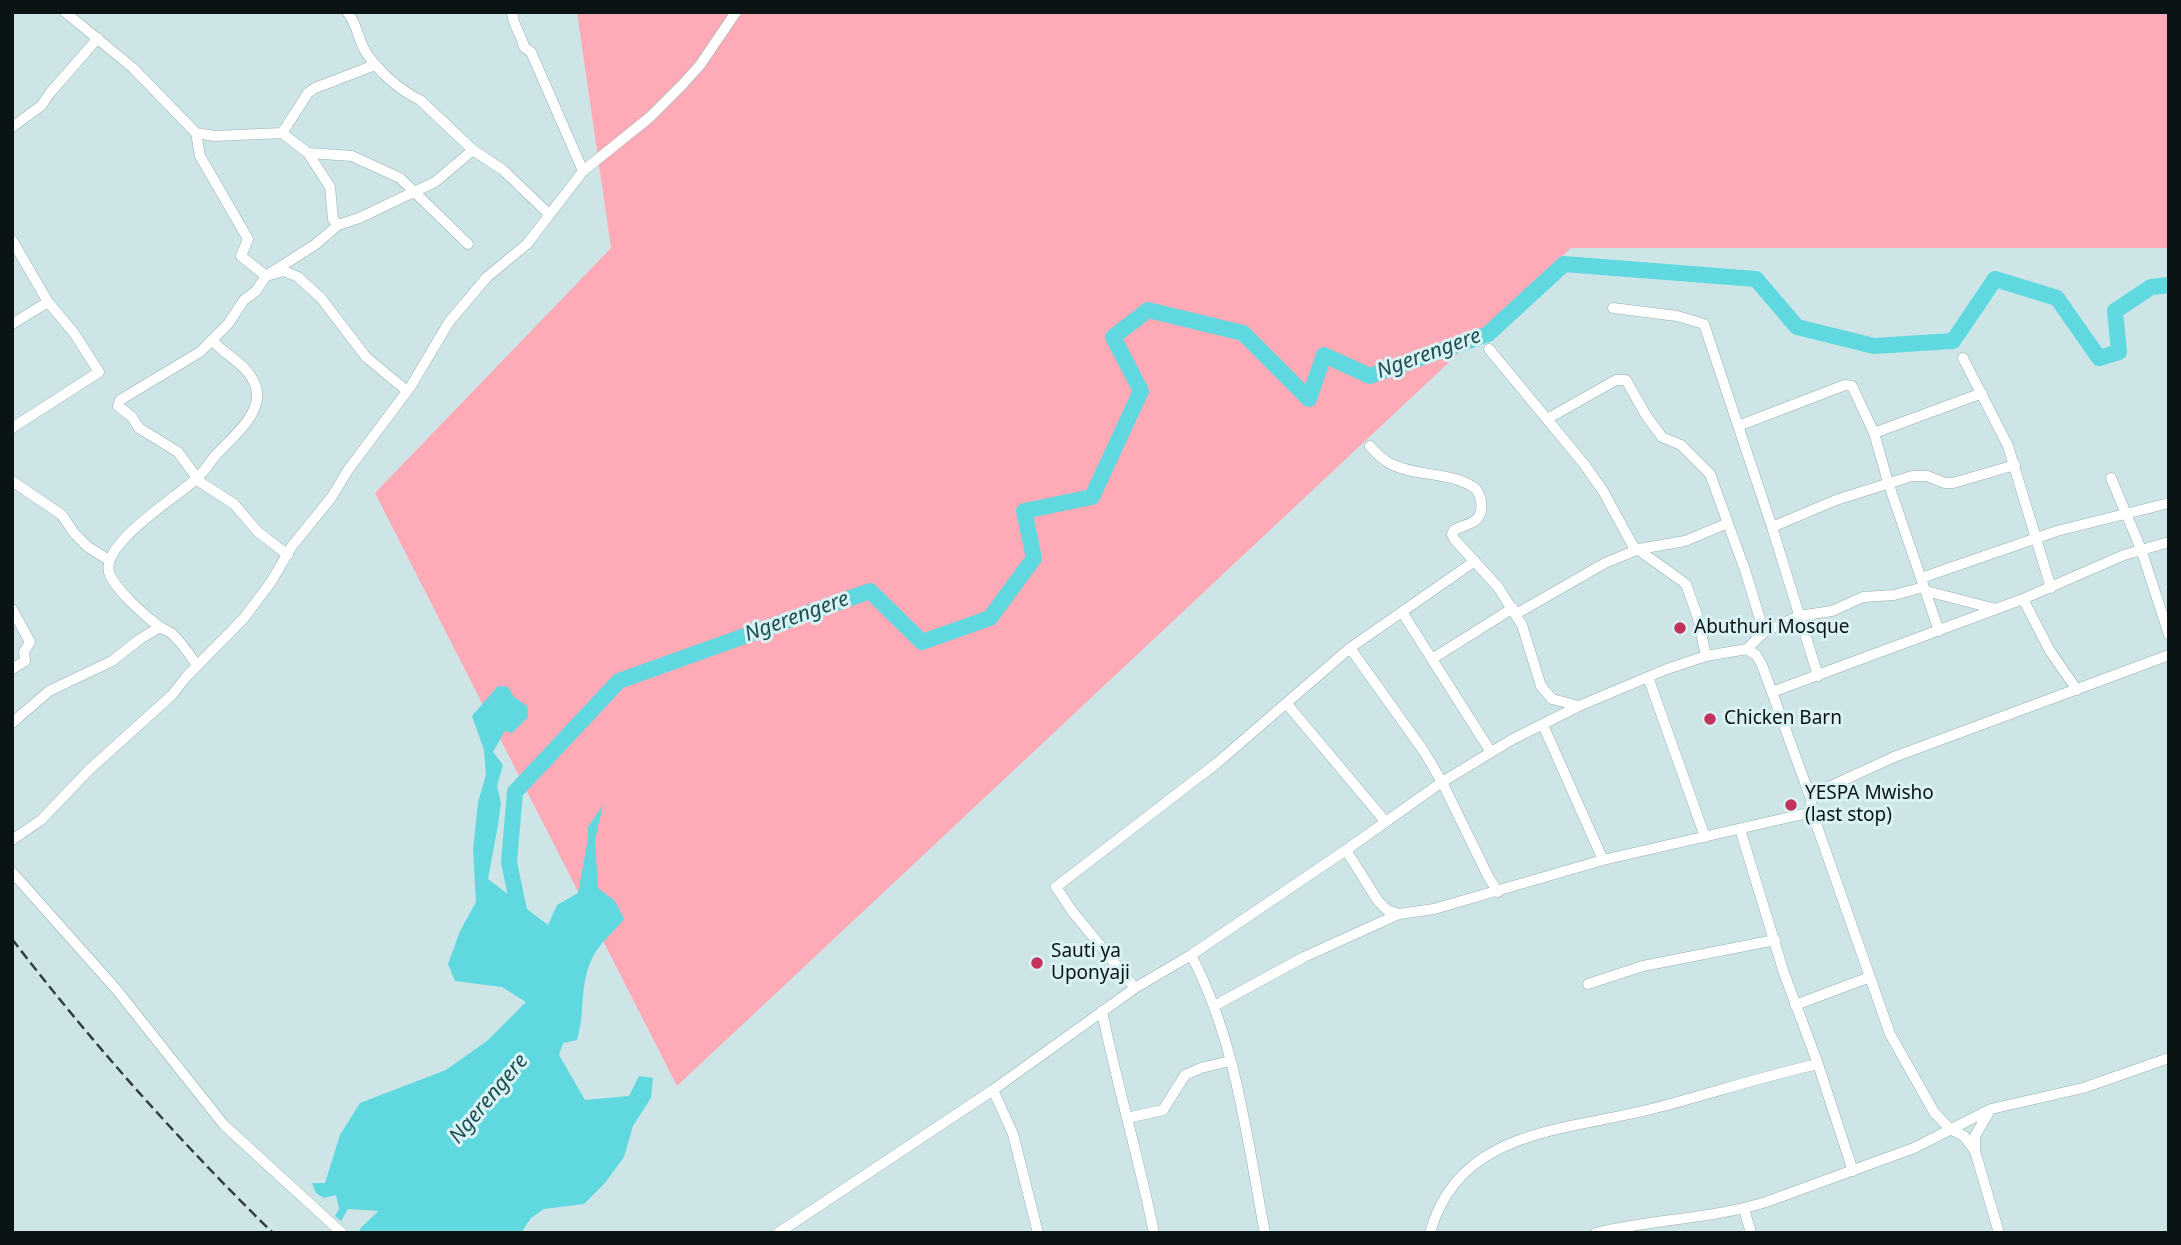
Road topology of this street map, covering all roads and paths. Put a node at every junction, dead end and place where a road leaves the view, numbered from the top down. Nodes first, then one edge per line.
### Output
1 (65, 12) edge
2 (347, 12) edge
3 (512, 12) edge
4 (733, 14) edge
5 (98, 38) junction
6 (375, 65) junction
7 (12, 127) edge
8 (196, 133) junction
9 (282, 133) junction
10 (473, 150) junction
11 (308, 153) junction
12 (583, 171) junction
13 (413, 191) junction
14 (549, 214) junction
15 (338, 225) junction
16 (12, 240) edge
17 (468, 244) dead end
18 (266, 276) junction
19 (48, 302) junction
20 (1613, 308) dead end
21 (12, 324) edge
22 (213, 341) junction
23 (1489, 349) dead end
24 (1963, 358) dead end
25 (407, 391) junction
26 (1982, 393) junction
27 (1547, 419) junction
28 (1738, 426) junction
29 (12, 428) edge
30 (1874, 433) junction
31 (1370, 446) dead end
32 (2015, 465) junction
33 (198, 478) junction
34 (2111, 478) dead end
35 (12, 481) edge
36 (1888, 482) junction
37 (2169, 503) edge
38 (2128, 512) junction
39 (1728, 523) junction
40 (1772, 527) junction
41 (2035, 538) junction
42 (2169, 542) edge
43 (1639, 549) junction
44 (2141, 549) junction
45 (288, 555) junction
46 (108, 560) junction
47 (1475, 561) junction
48 (1924, 585) junction
49 (2051, 588) junction
50 (2023, 599) junction
51 (12, 609) edge
52 (1996, 609) junction
53 (1514, 611) junction
54 (1402, 612) junction
55 (1799, 616) junction
56 (160, 627) junction
57 (1939, 631) junction
58 (1764, 632) junction
59 (2169, 635) edge
60 (1350, 648) junction
61 (1747, 649) junction
62 (2169, 655) edge
63 (1706, 656) junction
64 (1432, 659) junction
65 (198, 666) junction
66 (12, 669) edge
67 (1818, 676) junction
68 (1648, 677) junction
69 (2077, 691) junction
70 (1772, 692) junction
71 (1286, 703) junction
72 (1579, 706) junction
73 (12, 723) edge
74 (1543, 725) junction
75 (1491, 752) junction
76 (1442, 782) junction
77 (1811, 799) junction
78 (1812, 812) junction
79 (1385, 821) junction
80 (1740, 829) junction
81 (1705, 837) junction
82 (12, 840) edge
83 (1346, 850) junction
84 (1603, 860) junction
85 (12, 872) edge
86 (1498, 892) junction
87 (1399, 914) junction
88 (1775, 940) junction
89 (1191, 956) junction
90 (1871, 977) junction
91 (1588, 984) dead end
92 (1135, 988) junction
93 (1795, 1005) junction
94 (1214, 1006) junction
95 (1102, 1011) junction
96 (2169, 1058) edge
97 (1230, 1061) junction
98 (1818, 1064) junction
99 (993, 1090) junction
100 (1992, 1109) junction
101 (1127, 1118) junction
102 (1950, 1129) junction
103 (1975, 1151) junction
104 (1853, 1171) junction
105 (1744, 1209) junction
106 (1649, 1228) edge
107 (342, 1233) edge
108 (778, 1233) edge
109 (1038, 1233) edge
110 (1154, 1233) edge
111 (1265, 1233) edge
112 (1430, 1233) edge
113 (1596, 1233) edge
114 (1751, 1233) edge
115 (1999, 1233) edge

1 - 5 street
2 - 6 street
3 - 12 street
4 - 12 street
5 - 7 street
5 - 8 street
6 - 9 street
6 - 10 street
8 - 9 street
8 - 18 street
9 - 11 street
10 - 13 street
10 - 14 street
11 - 13 street
11 - 15 street
12 - 14 street
13 - 15 street
13 - 17 street
14 - 25 street
15 - 18 street
16 - 19 street
18 - 22 street
18 - 25 street
19 - 21 street
19 - 29 street
20 - 28 street
22 - 33 street
22 - 33 street
23 - 27 street
24 - 26 street
25 - 45 street
26 - 30 street
26 - 32 street
27 - 39 street
27 - 43 street
28 - 30 street
28 - 40 street
30 - 36 street
31 - 47 street
32 - 36 street
32 - 41 street
33 - 45 street
33 - 46 street
34 - 38 street
35 - 46 street
36 - 40 street
36 - 48 street
37 - 38 street
38 - 41 street
38 - 44 street
39 - 43 street
39 - 58 street
40 - 55 street
41 - 48 street
41 - 49 street
42 - 44 street
43 - 53 street
43 - 63 street
44 - 49 street
44 - 59 street
45 - 65 street
46 - 56 street
47 - 53 street
47 - 54 street
48 - 52 street
48 - 55 street
48 - 57 street
49 - 50 street
50 - 52 street
50 - 69 street
51 - 66 street
52 - 57 street
53 - 64 street
53 - 72 street
54 - 60 street
54 - 64 street
55 - 58 street
55 - 67 street
56 - 65 street
56 - 73 street
57 - 67 street
58 - 61 street
60 - 71 street
60 - 76 street
61 - 63 street
61 - 70 street
62 - 69 street
63 - 68 street
64 - 75 street
65 - 82 street
67 - 70 street
68 - 72 street
68 - 81 street
69 - 77 street
70 - 77 street
71 - 79 street
71 - 92 street
72 - 74 street
74 - 75 street
74 - 84 street
75 - 76 street
76 - 79 street
76 - 86 street
77 - 78 street
78 - 80 street
78 - 90 street
79 - 83 street
80 - 81 street
80 - 88 street
81 - 84 street
83 - 87 street
83 - 89 street
84 - 86 street
85 - 107 street
86 - 87 street
87 - 94 street
88 - 91 street
88 - 93 street
89 - 92 street
89 - 94 street
90 - 93 street
90 - 102 street
92 - 95 street
93 - 98 street
94 - 97 street
95 - 99 street
95 - 101 street
96 - 100 street
97 - 101 street
97 - 111 street
98 - 104 street
98 - 112 street
99 - 108 street
99 - 109 street
100 - 102 street
100 - 103 street
101 - 110 street
102 - 103 street
102 - 104 street
103 - 115 street
104 - 105 street
105 - 106 street
105 - 114 street
106 - 113 street

